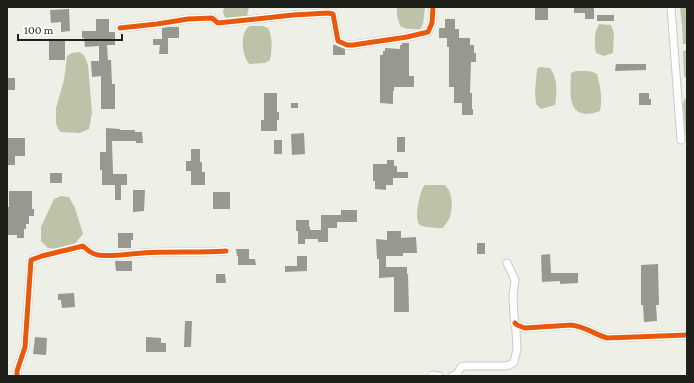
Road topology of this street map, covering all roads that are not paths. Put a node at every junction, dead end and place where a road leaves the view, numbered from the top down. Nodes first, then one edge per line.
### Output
1 (434, 7) edge
2 (671, 7) edge
3 (120, 28) dead end
4 (681, 140) dead end
5 (226, 251) dead end
6 (507, 263) dead end
7 (515, 323) junction
8 (687, 335) edge
9 (16, 376) edge
10 (452, 376) edge

1 - 3 street
2 - 4 street
5 - 9 street
6 - 7 street
7 - 8 street
7 - 10 street

